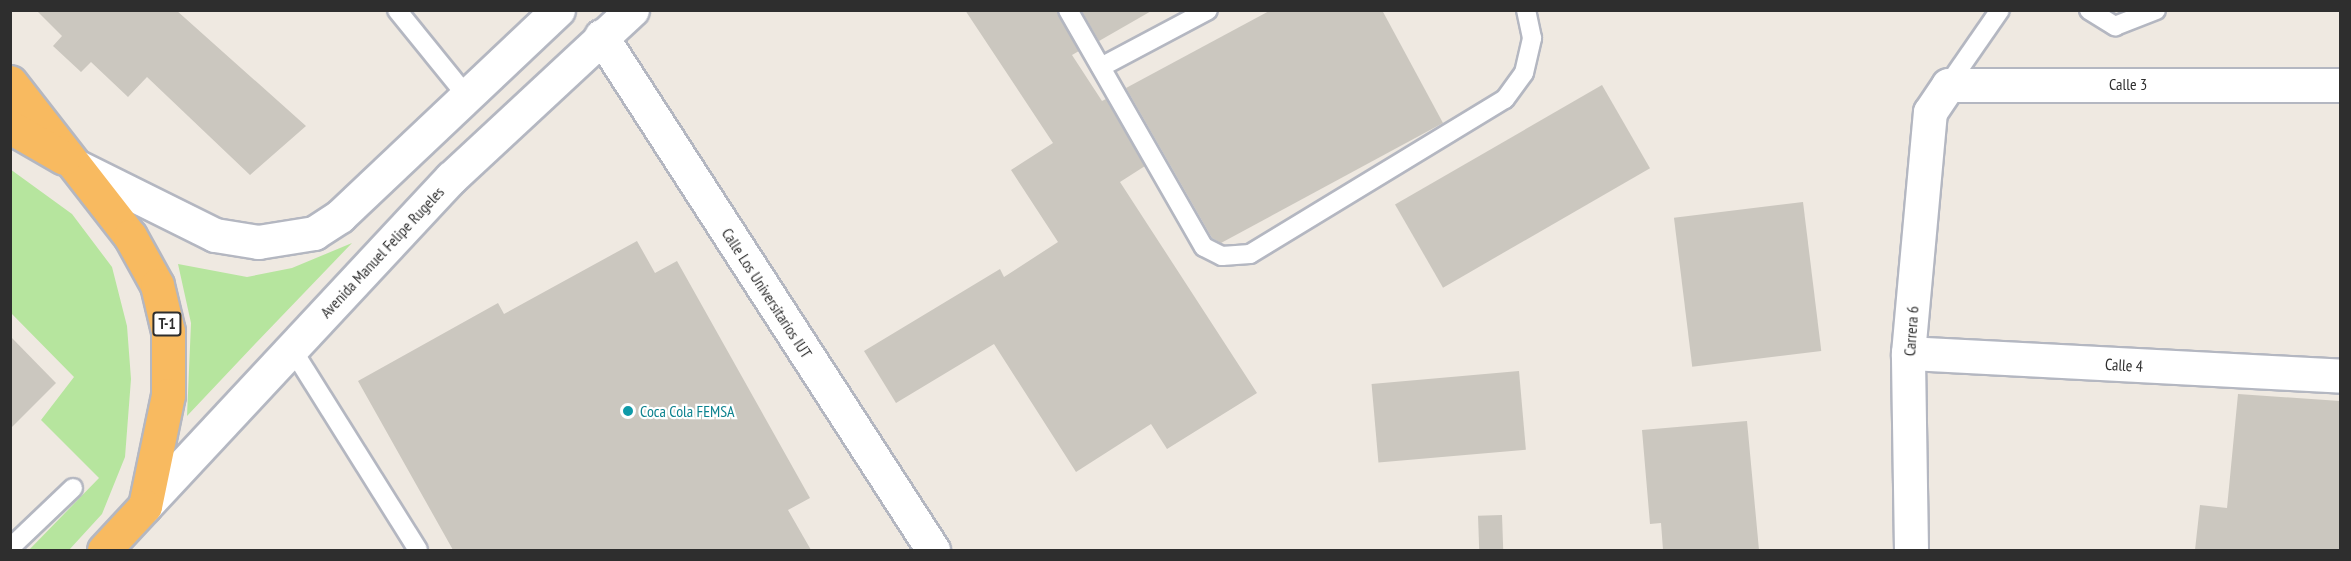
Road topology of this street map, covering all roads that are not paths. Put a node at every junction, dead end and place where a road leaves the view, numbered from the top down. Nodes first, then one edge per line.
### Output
1 (397, 10) edge
2 (558, 10) edge
3 (632, 10) edge
4 (1068, 10) edge
5 (1208, 10) edge
6 (1526, 10) edge
7 (2089, 10) edge
8 (2156, 10) edge
9 (1991, 14) edge
10 (601, 36) junction
11 (1101, 67) junction
12 (10, 82) edge
13 (1948, 85) junction
14 (2340, 85) edge
15 (465, 94) junction
16 (10, 127) edge
17 (76, 166) junction
18 (292, 349) junction
19 (1908, 353) junction
20 (2340, 376) edge
21 (73, 488) dead end
22 (145, 507) junction
23 (10, 548) edge
24 (104, 550) edge
25 (418, 550) edge
26 (933, 550) edge
27 (1911, 550) edge

1 - 15 lane
2 - 15 street
3 - 10 street, Avenida Manuel Felipe Rugeles
4 - 11 lane
5 - 11 lane
6 - 11 lane
7 - 8 lane
9 - 13 lane
10 - 18 street, Avenida Manuel Felipe Rugeles
10 - 26 street, Calle Los Universitarios IUT
12 - 17 highway, T-1
13 - 14 street, Calle 3
13 - 19 street, Carrera 6
15 - 17 street
16 - 17 highway
17 - 22 highway, T-1
18 - 22 street, Avenida Manuel Felipe Rugeles
18 - 25 lane
19 - 20 street, Calle 4
19 - 27 street, Carrera 6
21 - 23 lane
22 - 24 highway

